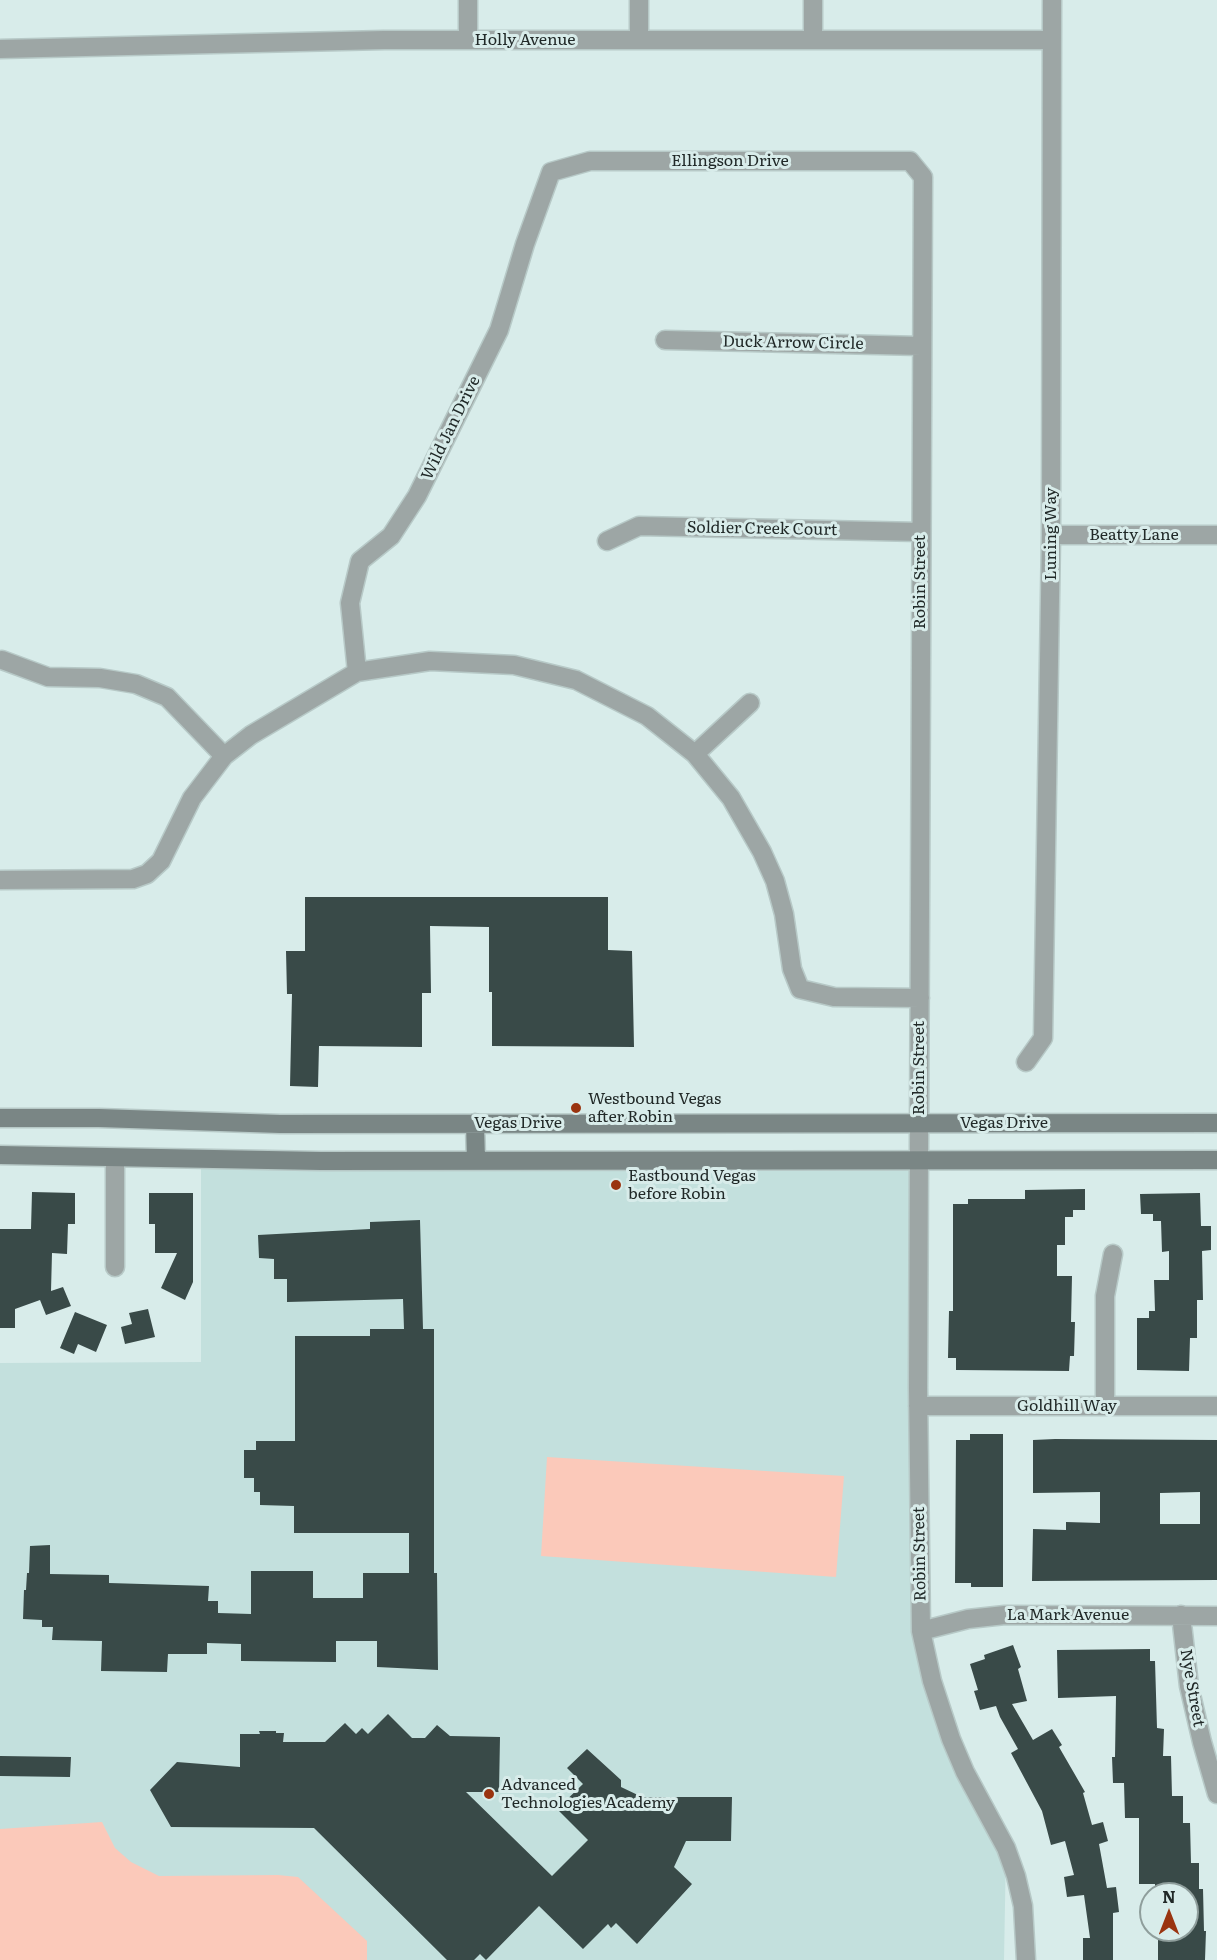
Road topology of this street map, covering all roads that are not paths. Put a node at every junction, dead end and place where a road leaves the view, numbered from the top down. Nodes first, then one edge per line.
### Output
1 (468, 0) edge
2 (639, 0) edge
3 (813, 0) edge
4 (1052, 0) edge
5 (639, 39) junction
6 (813, 39) junction
7 (1051, 39) junction
8 (468, 40) junction
9 (0, 49) edge
10 (910, 161) joint
11 (551, 172) joint
12 (665, 340) dead end
13 (921, 346) junction
14 (920, 532) junction
15 (1051, 535) junction
16 (1217, 535) edge
17 (607, 541) dead end
18 (2, 660) dead end
19 (357, 672) junction
20 (750, 703) dead end
21 (695, 754) junction
22 (224, 756) junction
23 (0, 880) edge
24 (920, 998) junction
25 (1026, 1062) dead end
26 (0, 1118) edge
27 (475, 1123) junction
28 (919, 1123) junction
29 (1217, 1123) edge
30 (0, 1155) edge
31 (115, 1158) junction
32 (919, 1160) junction
33 (1217, 1160) edge
34 (476, 1161) junction
35 (1113, 1254) dead end
36 (115, 1268) dead end
37 (918, 1406) junction
38 (1105, 1406) junction
39 (1217, 1406) edge
40 (1181, 1616) junction
41 (1217, 1616) edge
42 (921, 1631) junction
43 (1217, 1794) edge
44 (1026, 1960) edge

1 - 8 street
2 - 5 street
3 - 6 street
4 - 7 street, Luning Way
5 - 6 street, Holly Avenue
5 - 8 street, Holly Avenue
6 - 7 street, Holly Avenue
7 - 15 street, Luning Way
8 - 9 street, Holly Avenue
10 - 11 street, Ellingson Drive
10 - 13 street, Robin Street
11 - 19 street, Wild Jan Drive
12 - 13 street, Duck Arrow Circle
13 - 14 street, Robin Street
14 - 17 street, Soldier Creek Court
14 - 24 street, Robin Street
15 - 16 street, Beatty Lane
15 - 25 street, Luning Way
18 - 22 street
19 - 21 street
19 - 22 street
20 - 21 street
21 - 24 street
22 - 23 street
24 - 28 street, Robin Street
26 - 27 main road, Vegas Drive
27 - 28 main road, Vegas Drive
27 - 34 main road
28 - 29 main road, Vegas Drive
28 - 32 street, Robin Street
30 - 31 main road
31 - 34 main road
31 - 36 street
32 - 33 main road
32 - 34 main road
32 - 37 street, Robin Street
35 - 38 street
37 - 38 street, Goldhill Way
37 - 42 street, Robin Street
38 - 39 street, Goldhill Way
40 - 41 street, La Mark Avenue
40 - 42 street, La Mark Avenue
40 - 43 street, Nye Street
42 - 44 street, Robin Street

